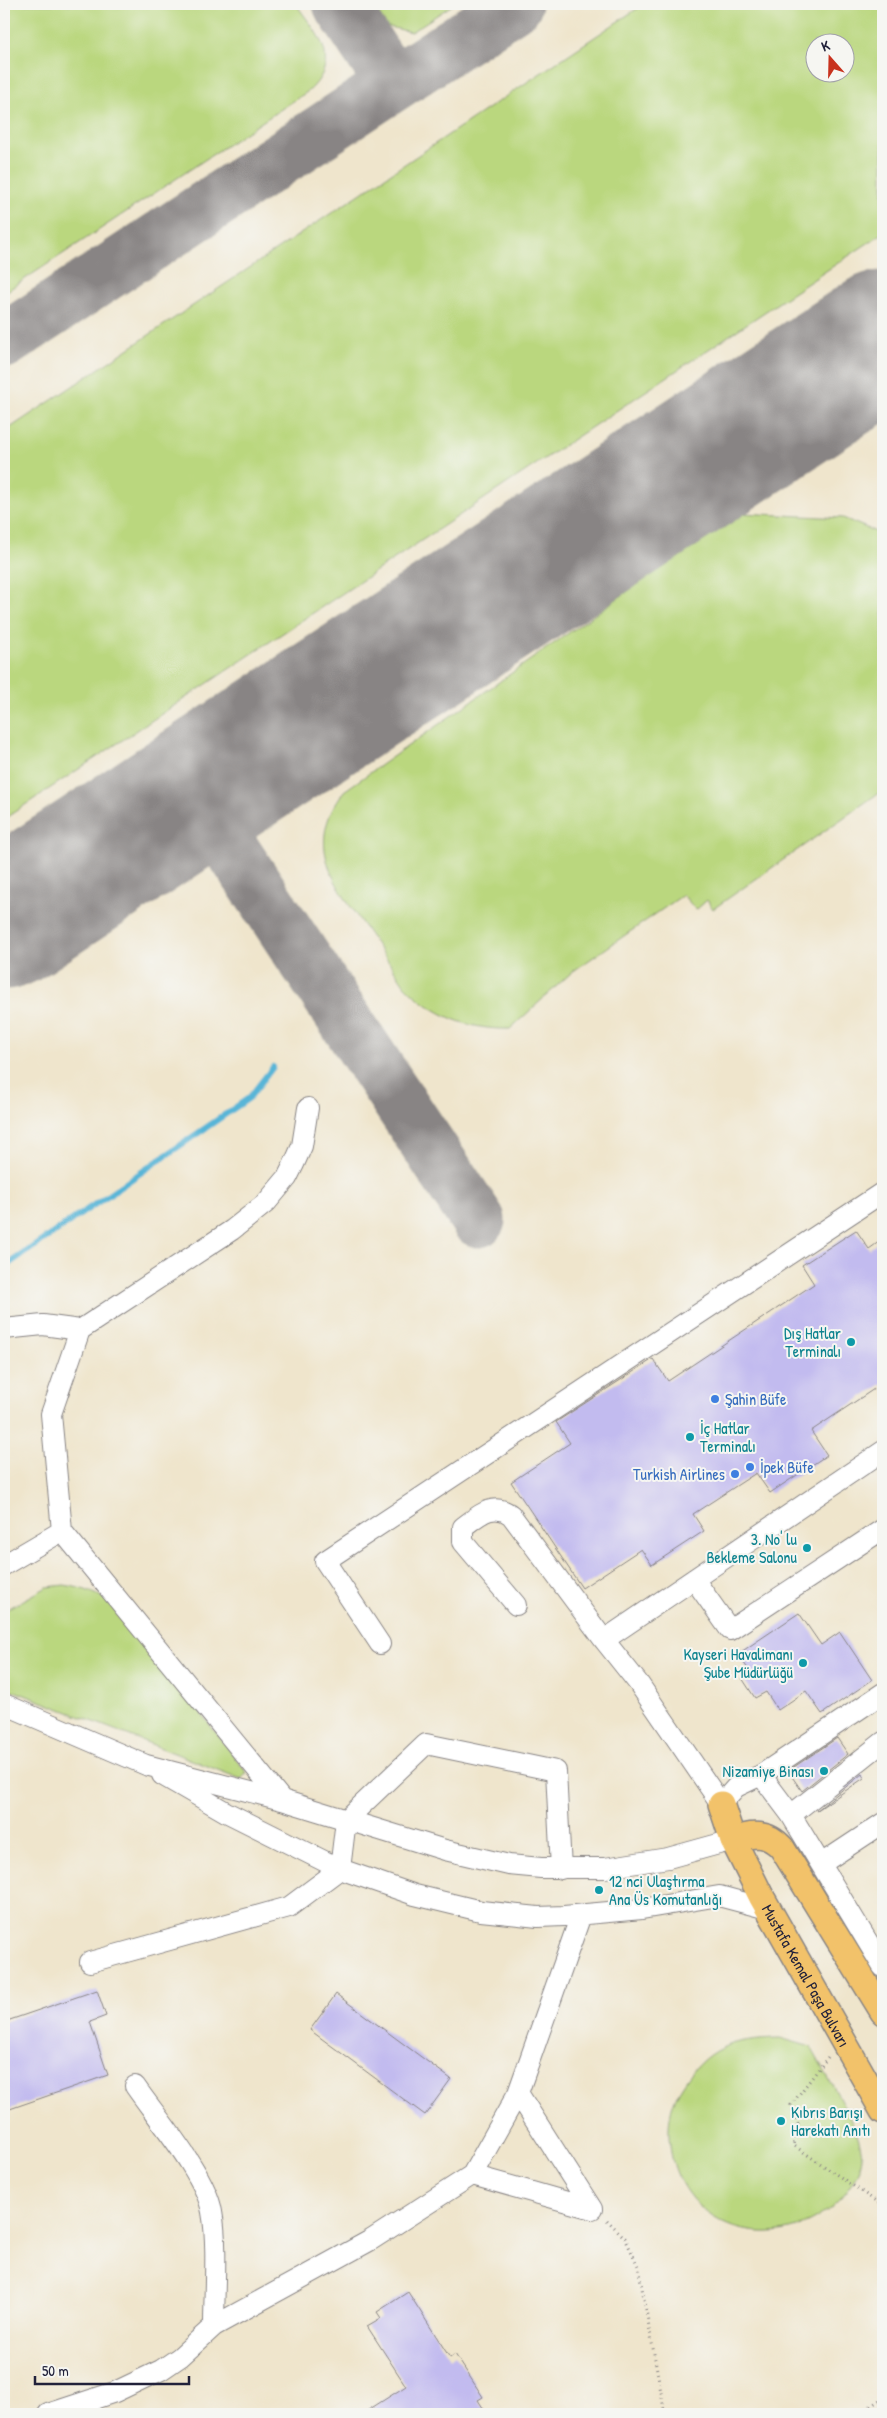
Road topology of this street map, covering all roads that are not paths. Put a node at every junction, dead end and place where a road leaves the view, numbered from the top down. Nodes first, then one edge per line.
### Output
1 (308, 1108) dead end
2 (883, 1192) edge
3 (4, 1329) edge
4 (80, 1330) junction
5 (883, 1451) edge
6 (883, 1529) edge
7 (62, 1531) junction
8 (4, 1565) edge
9 (694, 1579) junction
10 (516, 1605) dead end
11 (604, 1640) junction
12 (380, 1644) dead end
13 (883, 1693) edge
14 (4, 1704) edge
15 (883, 1742) edge
16 (146, 1764) junction
17 (761, 1775) junction
18 (282, 1800) junction
19 (720, 1804) junction
20 (792, 1815) junction
21 (346, 1820) junction
22 (883, 1822) edge
23 (733, 1840) junction
24 (821, 1864) junction
25 (340, 1869) junction
26 (561, 1869) junction
27 (768, 1908) junction
28 (581, 1915) junction
29 (90, 1962) dead end
30 (883, 1967) edge
31 (883, 2012) edge
32 (135, 2086) dead end
33 (518, 2093) junction
34 (883, 2111) edge
35 (472, 2175) junction
36 (214, 2326) junction
37 (48, 2414) edge

1 - 4 lane
2 - 12 lane
3 - 4 lane
4 - 7 lane
5 - 9 lane
6 - 9 lane
7 - 8 lane
7 - 18 lane
9 - 11 lane
10 - 11 lane
11 - 19 lane
13 - 17 lane
14 - 16 lane
15 - 20 lane
16 - 18 lane
16 - 25 lane
17 - 19 lane
17 - 20 lane
18 - 21 lane
19 - 23 main road, Mustafa Kemal Paşa Bulvarı
20 - 24 lane
21 - 25 lane
21 - 26 lane
21 - 26 lane
22 - 24 lane
23 - 26 lane
23 - 27 main road, Mustafa Kemal Paşa Bulvarı
23 - 31 main road
24 - 30 lane
25 - 28 lane
25 - 29 lane
27 - 28 lane
27 - 34 main road, Mustafa Kemal Paşa Bulvarı
28 - 33 lane
32 - 36 lane
33 - 35 lane
33 - 35 lane
35 - 36 lane
36 - 37 lane

